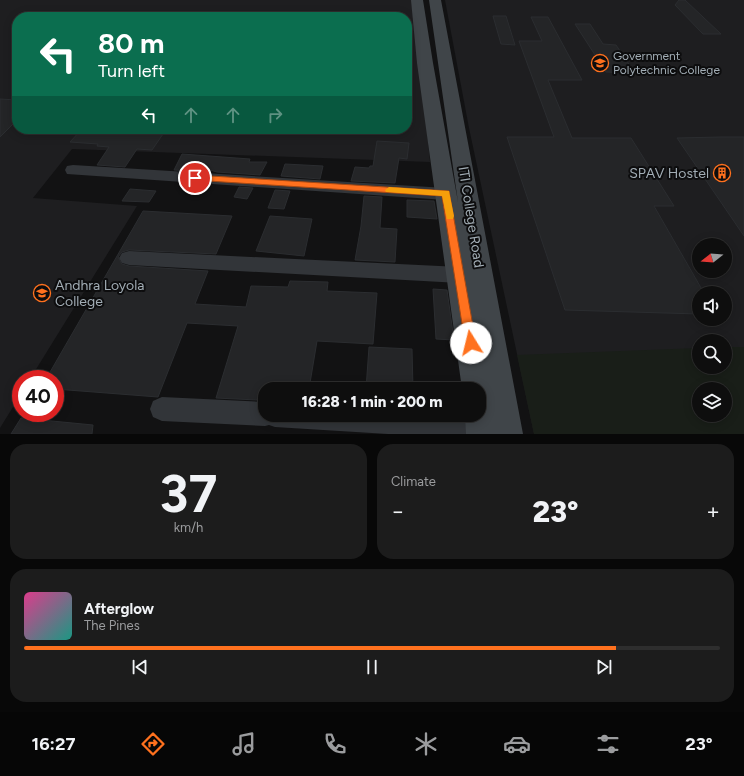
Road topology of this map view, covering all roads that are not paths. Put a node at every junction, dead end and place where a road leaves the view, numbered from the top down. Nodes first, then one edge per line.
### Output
1 (417, 0) edge
2 (435, 0) edge
3 (73, 170) dead end
4 (446, 194) junction
5 (129, 258) dead end
6 (460, 275) junction
7 (476, 382) edge
8 (162, 409) dead end
9 (258, 414) edge
10 (423, 422) edge
11 (487, 425) edge

1 - 4 street, ITI College Road
2 - 11 street, ITI College Road
3 - 4 street
4 - 6 street, ITI College Road
5 - 6 street
6 - 7 street, ITI College Road
8 - 9 street
10 - 11 street

